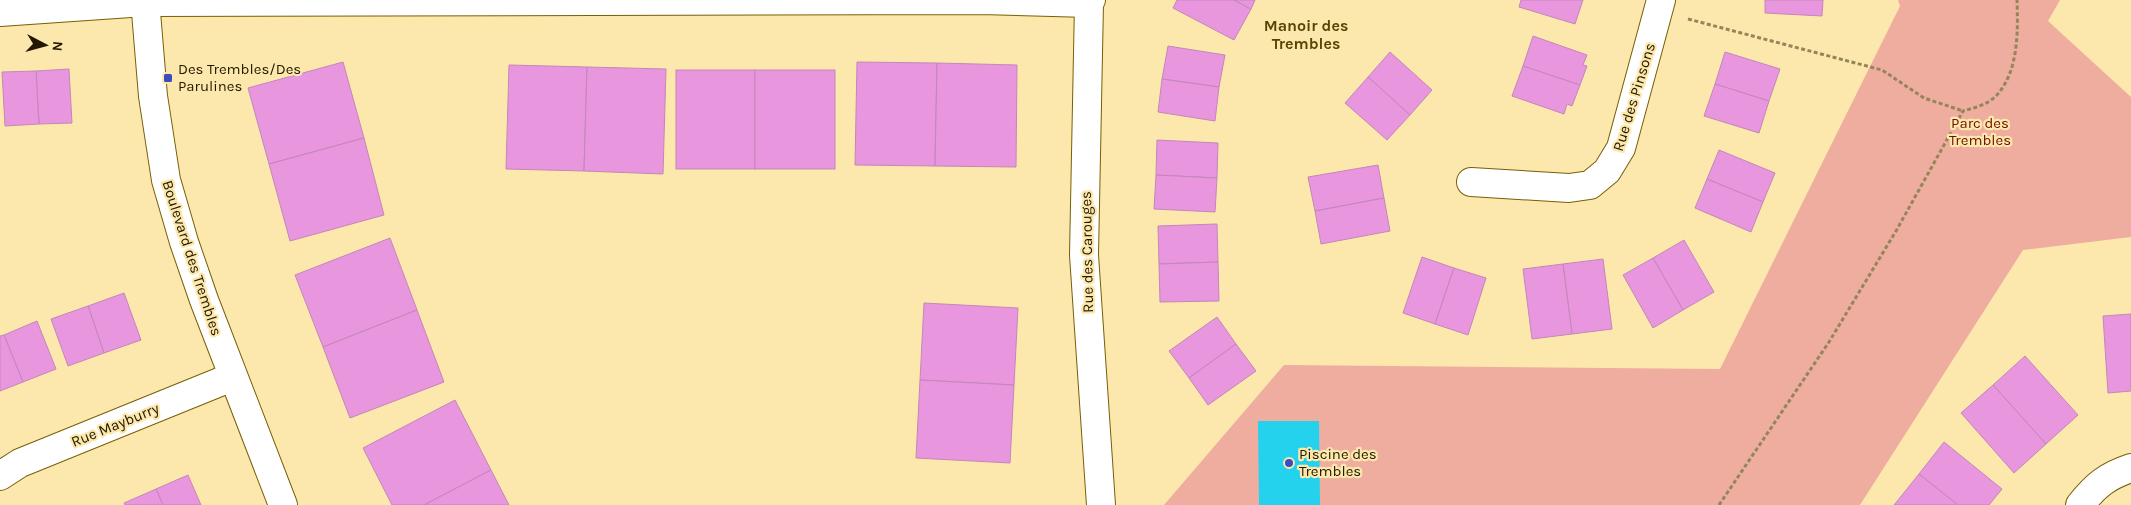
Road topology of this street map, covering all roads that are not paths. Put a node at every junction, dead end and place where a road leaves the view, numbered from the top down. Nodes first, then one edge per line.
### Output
1 (145, 1) edge
2 (1090, 1) edge
3 (1660, 6) edge
4 (0, 12) edge
5 (1471, 182) dead end
6 (232, 377) junction
7 (2131, 468) edge
8 (0, 476) edge
9 (283, 505) edge
10 (1101, 505) edge
11 (2080, 505) edge

1 - 2 street
1 - 4 street
1 - 6 street, Boulevard des Trembles
2 - 10 street, Rue des Carouges
3 - 5 street, Rue des Pinsons
6 - 8 street, Rue Mayburry
6 - 9 street, Boulevard des Trembles
7 - 11 street

